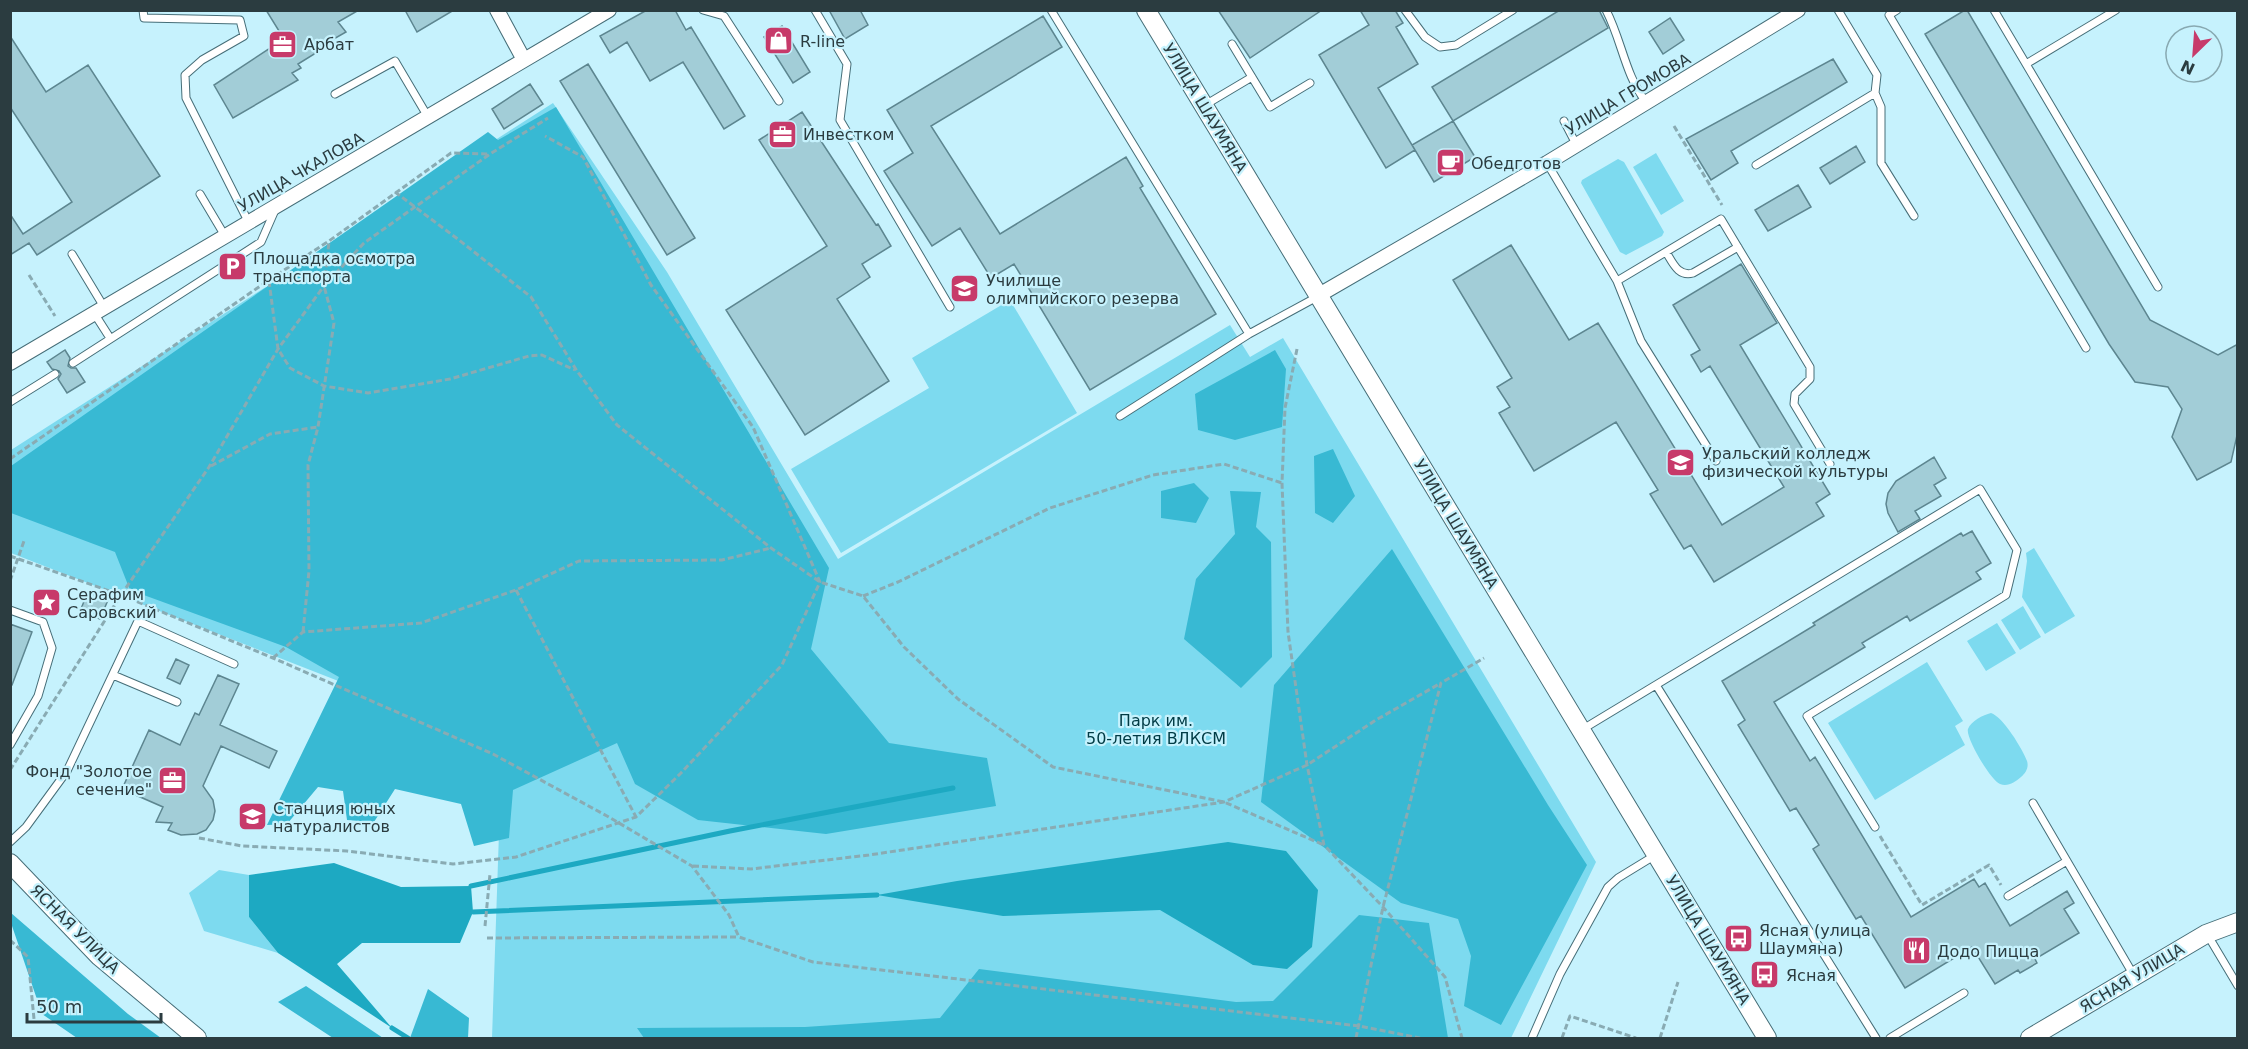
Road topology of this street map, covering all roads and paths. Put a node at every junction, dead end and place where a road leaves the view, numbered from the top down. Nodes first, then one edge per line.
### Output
1 (143, 10) edge
2 (497, 10) edge
3 (609, 10) edge
4 (703, 10) edge
5 (815, 10) edge
6 (1051, 10) edge
7 (1146, 10) edge
8 (1405, 10) edge
9 (1513, 10) edge
10 (1605, 10) edge
11 (1838, 10) edge
12 (1897, 10) edge
13 (1994, 10) edge
14 (2116, 10) edge
15 (1791, 12) edge
16 (1232, 44) dead end
17 (524, 60) junction
18 (2026, 64) junction
19 (1252, 77) junction
20 (1310, 83) dead end
21 (1875, 93) junction
22 (335, 94) dead end
23 (779, 101) dead end
24 (1646, 102) junction
25 (1204, 106) junction
26 (428, 117) junction
27 (548, 118) dead end
28 (1564, 121) dead end
29 (1674, 126) dead end
30 (544, 136) dead end
31 (1576, 144) junction
32 (490, 154) junction
33 (1547, 163) junction
34 (1756, 165) dead end
35 (395, 192) junction
36 (200, 194) dead end
37 (1722, 205) dead end
38 (276, 206) junction
39 (414, 207) junction
40 (1914, 216) dead end
41 (249, 223) junction
42 (225, 236) junction
43 (329, 241) junction
44 (1738, 247) junction
45 (1666, 252) junction
46 (72, 254) dead end
47 (29, 275) dead end
48 (269, 279) junction
49 (1617, 280) junction
50 (324, 286) junction
51 (2158, 287) dead end
52 (1319, 295) junction
53 (950, 308) dead end
54 (99, 310) junction
55 (55, 316) dead end
56 (1249, 334) junction
57 (110, 338) junction
58 (2086, 348) dead end
59 (278, 349) junction
60 (1297, 349) dead end
61 (10, 363) edge
62 (73, 363) dead end
63 (577, 371) junction
64 (55, 374) dead end
65 (324, 386) junction
66 (10, 402) edge
67 (1120, 416) dead end
68 (318, 427) junction
69 (10, 459) edge
70 (1716, 461) dead end
71 (1830, 464) dead end
72 (209, 466) junction
73 (1282, 483) junction
74 (24, 542) dead end
75 (771, 548) junction
76 (10, 556) edge
77 (18, 559) junction
78 (10, 581) edge
79 (820, 582) junction
80 (516, 590) junction
81 (121, 595) junction
82 (864, 596) junction
83 (10, 610) edge
84 (303, 632) junction
85 (273, 658) junction
86 (1484, 658) dead end
87 (234, 664) dead end
88 (113, 675) junction
89 (1442, 683) junction
90 (1656, 685) junction
91 (177, 702) dead end
92 (1581, 730) junction
93 (10, 745) edge
94 (1308, 765) junction
95 (10, 770) edge
96 (1224, 802) junction
97 (2032, 803) dead end
98 (636, 817) junction
99 (618, 822) junction
100 (1875, 827) joint
101 (199, 838) dead end
102 (10, 842) edge
103 (1324, 844) junction
104 (1657, 854) junction
105 (2067, 861) junction
106 (10, 863) edge
107 (692, 866) junction
108 (490, 874) dead end
109 (2008, 896) joint
110 (1383, 907) junction
111 (2238, 922) edge
112 (485, 926) dead end
113 (2206, 934) junction
114 (739, 937) junction
115 (487, 938) dead end
116 (10, 940) edge
117 (2135, 976) junction
118 (1678, 982) dead end
119 (2238, 986) edge
120 (1965, 993) dead end
121 (34, 1019) dead end
122 (1359, 1026) junction
123 (197, 1038) edge
124 (1356, 1038) edge
125 (1420, 1038) edge
126 (1462, 1038) edge
127 (1532, 1038) edge
128 (1562, 1038) edge
129 (1636, 1038) edge
130 (1660, 1038) edge
131 (1767, 1038) edge
132 (1876, 1038) edge
133 (1890, 1038) edge
134 (2030, 1038) edge

1 - 41 lane
2 - 17 street
3 - 17 street, УЛИЦА ЧКАЛОВА
4 - 23 lane
5 - 53 lane
6 - 56 lane
7 - 25 street, УЛИЦА ШАУМЯНА
8 - 9 lane
10 - 24 lane
11 - 21 lane
12 - 58 lane
13 - 18 lane
14 - 18 lane
15 - 24 street, УЛИЦА ГРОМОВА
16 - 19 lane
17 - 26 street, УЛИЦА ЧКАЛОВА
18 - 51 lane
19 - 20 lane
19 - 25 lane
21 - 34 lane
21 - 40 lane
22 - 26 lane
24 - 31 street, УЛИЦА ГРОМОВА
25 - 52 street, УЛИЦА ШАУМЯНА
26 - 38 street, УЛИЦА ЧКАЛОВА
27 - 32 path
28 - 31 lane
29 - 37 path
30 - 79 path
31 - 33 street, УЛИЦА ГРОМОВА
32 - 35 path
32 - 39 path
33 - 49 lane
33 - 52 street, УЛИЦА ГРОМОВА
35 - 39 path
35 - 43 path
36 - 42 lane
38 - 41 street, УЛИЦА ЧКАЛОВА
38 - 57 lane
39 - 50 path
39 - 63 path
41 - 42 street, УЛИЦА ЧКАЛОВА
42 - 54 street, УЛИЦА ЧКАЛОВА
43 - 48 path
43 - 50 path
44 - 45 lane
44 - 45 lane
44 - 71 lane
45 - 49 lane
46 - 54 lane
47 - 55 path
48 - 59 path
48 - 69 path
49 - 70 lane
50 - 59 path
50 - 65 path
52 - 56 lane
52 - 92 street, УЛИЦА ШАУМЯНА
54 - 57 lane
54 - 61 street, УЛИЦА ЧКАЛОВА
56 - 67 lane
57 - 62 lane
59 - 65 path
59 - 72 path
60 - 73 path
63 - 65 path
63 - 75 path
64 - 66 lane
65 - 68 path
68 - 72 path
68 - 84 path
72 - 81 path
73 - 82 path
73 - 94 path
74 - 77 path
75 - 79 path
75 - 80 path
76 - 77 path
77 - 78 path
77 - 81 path
79 - 82 path
79 - 98 path
80 - 84 path
80 - 98 path
81 - 85 path
81 - 95 path
82 - 96 path
83 - 93 lane
84 - 85 path
85 - 99 path
86 - 89 path
87 - 88 lane
88 - 91 lane
88 - 102 lane
89 - 94 path
89 - 110 path
90 - 92 lane
90 - 100 lane
90 - 132 lane
92 - 104 street, УЛИЦА ШАУМЯНА
94 - 96 path
94 - 103 path
96 - 103 path
96 - 107 path
97 - 105 lane
98 - 99 path
99 - 101 path
99 - 107 path
100 - 109 path
103 - 110 path
104 - 127 lane
104 - 131 street, УЛИЦА ШАУМЯНА
105 - 109 lane
105 - 117 lane
106 - 123 street, ЯСНАЯ УЛИЦА
107 - 114 path
108 - 112 path
110 - 122 path
110 - 126 path
111 - 113 street, ЯСНАЯ УЛИЦА
113 - 117 street, ЯСНАЯ УЛИЦА
113 - 119 lane
114 - 115 path
114 - 122 path
116 - 121 path
117 - 134 street, ЯСНАЯ УЛИЦА
118 - 130 path
120 - 133 lane
122 - 124 path
122 - 125 path
128 - 129 path

